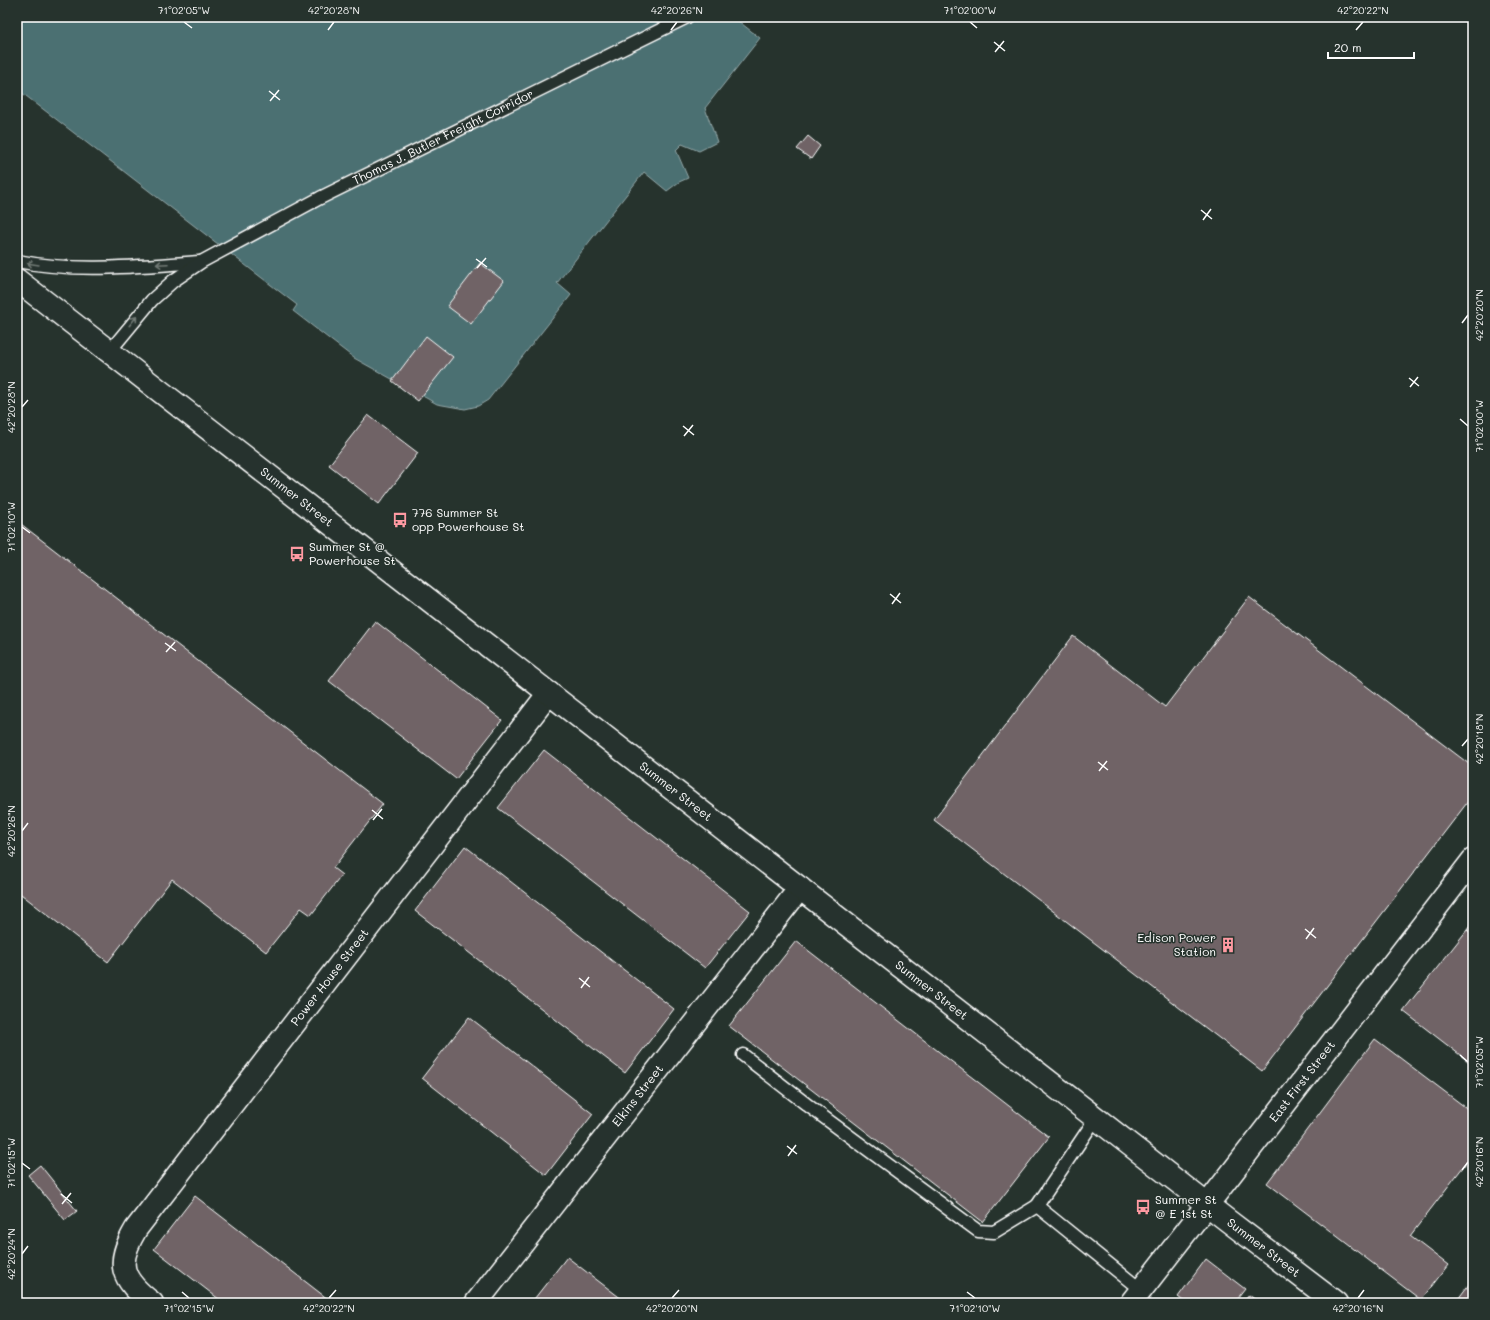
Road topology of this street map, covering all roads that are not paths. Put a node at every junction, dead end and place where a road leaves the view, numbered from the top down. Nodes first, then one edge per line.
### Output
1 (687, 17) edge
2 (17, 261) edge
3 (201, 262) junction
4 (17, 280) edge
5 (108, 352) junction
6 (550, 693) junction
7 (1473, 860) edge
8 (800, 888) junction
9 (743, 1055) dead end
10 (1096, 1118) junction
11 (1207, 1205) junction
12 (1037, 1206) junction
13 (1136, 1296) edge
14 (152, 1303) edge
15 (476, 1303) edge
16 (1336, 1303) edge

1 - 3 lane, Thomas J. Butler Freight Corridor
3 -> 2 lane, Thomas J. Butler Freight Corridor
5 -> 3 lane, Thomas J. Butler Freight Corridor
4 - 5 main road, Summer Street
5 - 6 main road, Summer Street
6 - 8 main road, Summer Street
6 - 14 main road, Power House Street
7 - 11 main road, East First Street
8 - 10 main road, Summer Street
8 - 15 main road, Elkins Street
9 - 12 lane
10 - 11 main road, Summer Street
10 - 12 lane
11 - 13 main road, East First Street
11 - 16 main road, Summer Street
12 - 13 lane

